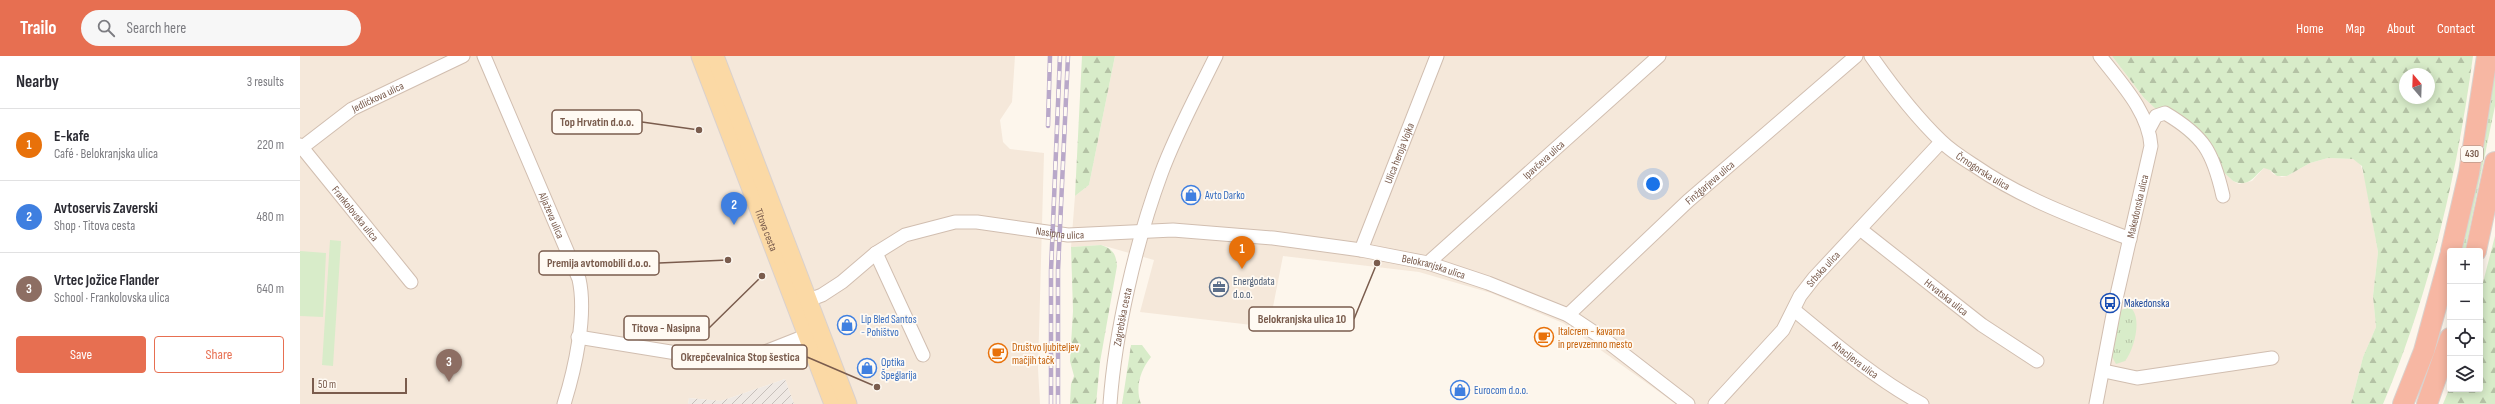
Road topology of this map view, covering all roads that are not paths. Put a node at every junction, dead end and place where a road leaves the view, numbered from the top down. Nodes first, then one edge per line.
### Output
1 (463, 56) edge
2 (484, 56) edge
3 (700, 56) edge
4 (715, 56) edge
5 (1216, 56) edge
6 (1437, 56) edge
7 (1659, 56) edge
8 (1856, 56) edge
9 (1871, 56) edge
10 (2100, 56) edge
11 (2487, 56) edge
12 (2149, 129) junction
13 (1941, 142) junction
14 (301, 147) edge
15 (2495, 162) edge
16 (2223, 196) dead end
17 (1860, 229) junction
18 (1144, 232) junction
19 (2130, 239) junction
20 (2452, 248) edge
21 (2477, 248) edge
22 (1361, 250) junction
23 (876, 253) junction
24 (1428, 263) junction
25 (2447, 267) edge
26 (411, 282) dead end
27 (809, 300) junction
28 (1794, 310) junction
29 (1568, 315) junction
30 (808, 335) junction
31 (578, 337) junction
32 (2447, 347) edge
33 (923, 355) dead end
34 (2272, 358) dead end
35 (2037, 360) dead end
36 (2104, 371) junction
37 (564, 404) edge
38 (833, 404) edge
39 (848, 404) edge
40 (1110, 404) edge
41 (1688, 404) edge
42 (1715, 404) edge
43 (1922, 404) edge
44 (2096, 404) edge
45 (2403, 404) edge
46 (2427, 404) edge

1 - 14 street, Jedličkova ulica
2 - 31 street, Aljaževa ulica
3 - 30 main road, Titova cesta
4 - 27 main road, Titova cesta
5 - 18 street
6 - 22 street, Ulica heroja Vojka
7 - 24 street, Ipavčeva ulica
8 - 29 street, Finžgarjeva ulica
9 - 13 street, Črnogorska ulica
10 - 12 street, Makedonska ulica
11 - 20 highway, 430
12 - 16 street
12 - 19 street, Makedonska ulica
13 - 17 street, Srbska ulica
13 - 19 street, Črnogorska ulica
14 - 26 street, Frankolovska ulica
15 - 21 highway, 430
17 - 28 street, Srbska ulica
17 - 35 street, Hrvatska ulica
18 - 22 street, Belokranjska ulica
18 - 23 street, Nasipna ulica
18 - 40 street, Zagrebška cesta
19 - 36 street, Makedonska ulica
22 - 24 street, Belokranjska ulica
23 - 27 street, Nasipna ulica
23 - 33 street
24 - 29 street, Belokranjska ulica
25 - 45 highway
27 - 39 main road, Titova cesta
28 - 42 street, Srbska ulica
28 - 43 street, Ahacljeva ulica
29 - 41 street, Belokranjska ulica
30 - 31 street
30 - 38 main road, Titova cesta
31 - 37 street, Aljaževa ulica
32 - 46 highway
34 - 36 street
36 - 44 street, Makedonska ulica

